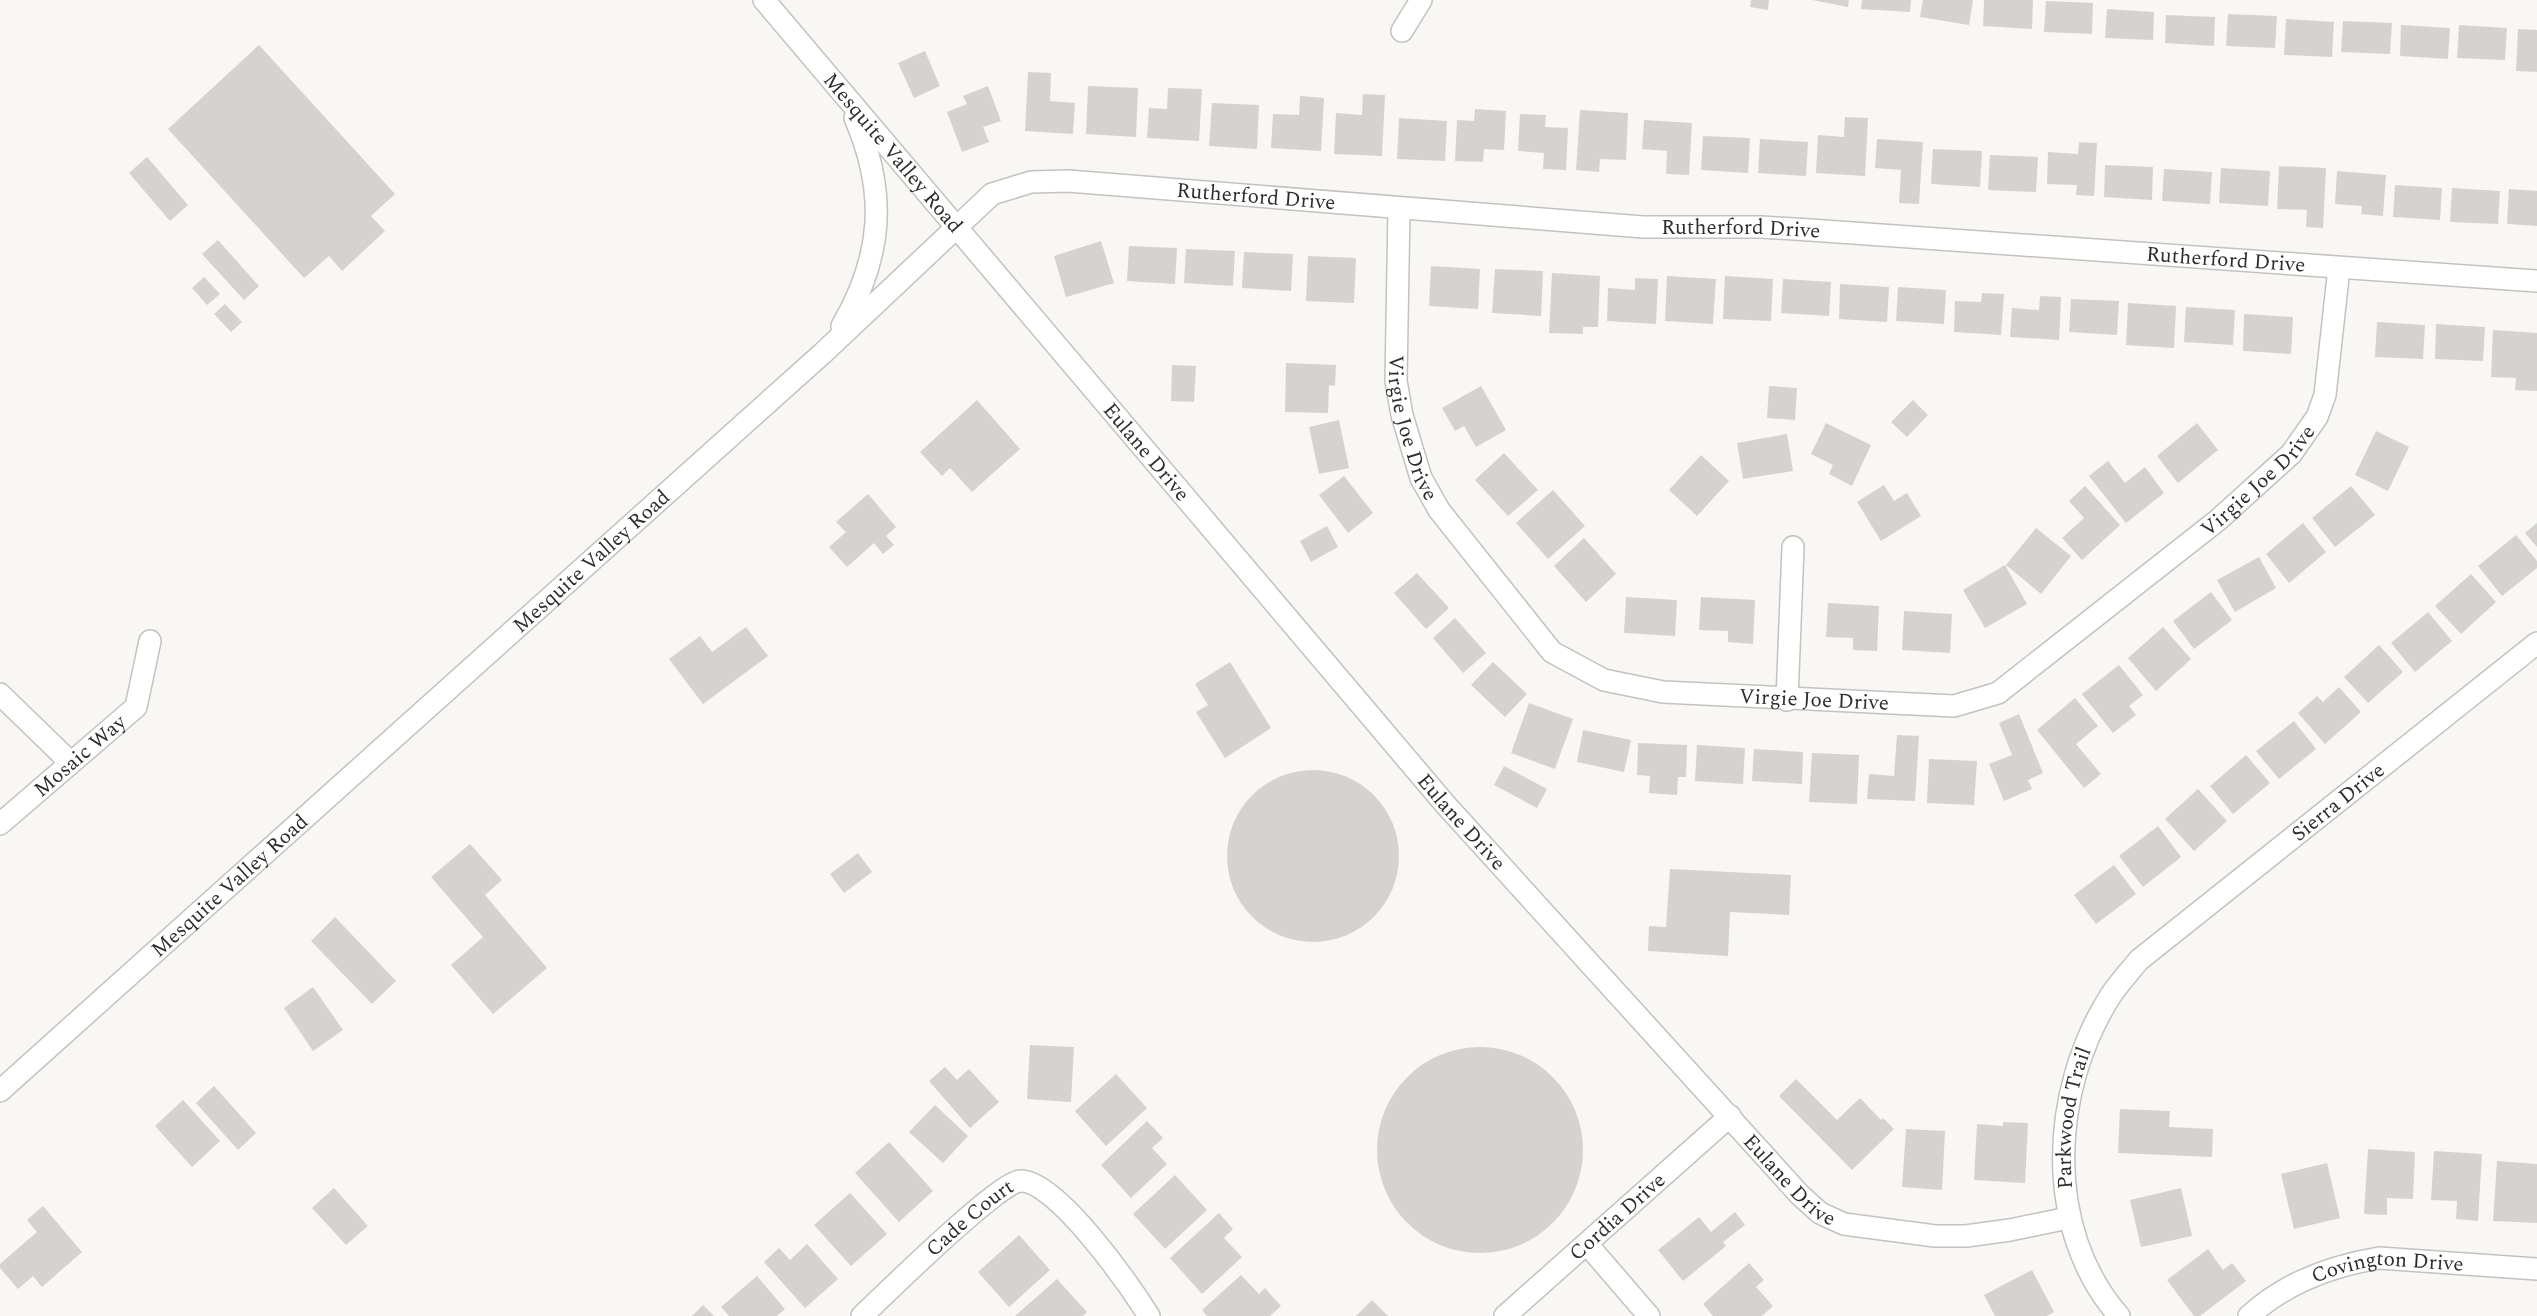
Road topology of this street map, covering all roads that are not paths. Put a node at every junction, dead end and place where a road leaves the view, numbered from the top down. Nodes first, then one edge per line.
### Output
1 (764, 0) edge
2 (1421, 0) edge
3 (1402, 31) dead end
4 (847, 98) junction
5 (1400, 208) junction
6 (956, 224) junction
7 (2339, 268) junction
8 (2537, 281) edge
9 (831, 345) junction
10 (1793, 547) dead end
11 (150, 641) dead end
12 (2537, 643) edge
13 (0, 694) edge
14 (1787, 700) junction
15 (70, 762) junction
16 (0, 824) edge
17 (2139, 960) joint
18 (0, 1091) edge
19 (1730, 1116) junction
20 (2068, 1218) junction
21 (1587, 1244) junction
22 (2537, 1269) edge
23 (862, 1316) edge
24 (1149, 1316) edge
25 (1505, 1316) edge
26 (1649, 1316) edge
27 (2119, 1316) edge
28 (2249, 1316) edge

1 - 4 street, Mesquite Valley Road
2 - 3 street
4 - 6 street, Mesquite Valley Road
4 - 9 street
5 - 6 street, Rutherford Drive
5 - 7 street, Rutherford Drive
5 - 14 street, Virgie Joe Drive
6 - 9 street, Mesquite Valley Road
6 - 19 street, Eulane Drive
7 - 8 street, Rutherford Drive
7 - 14 street, Virgie Joe Drive
9 - 18 street, Mesquite Valley Road
10 - 14 street
11 - 15 street, Mosaic Way
12 - 17 street, Sierra Drive
13 - 15 street
15 - 16 street, Mosaic Way
17 - 20 street, Parkwood Trail
19 - 20 street, Eulane Drive
19 - 21 street, Cordia Drive
20 - 27 street, Parkwood Trail
21 - 25 street, Cordia Drive
21 - 26 street
22 - 28 street, Covington Drive
23 - 24 street, Cade Court

